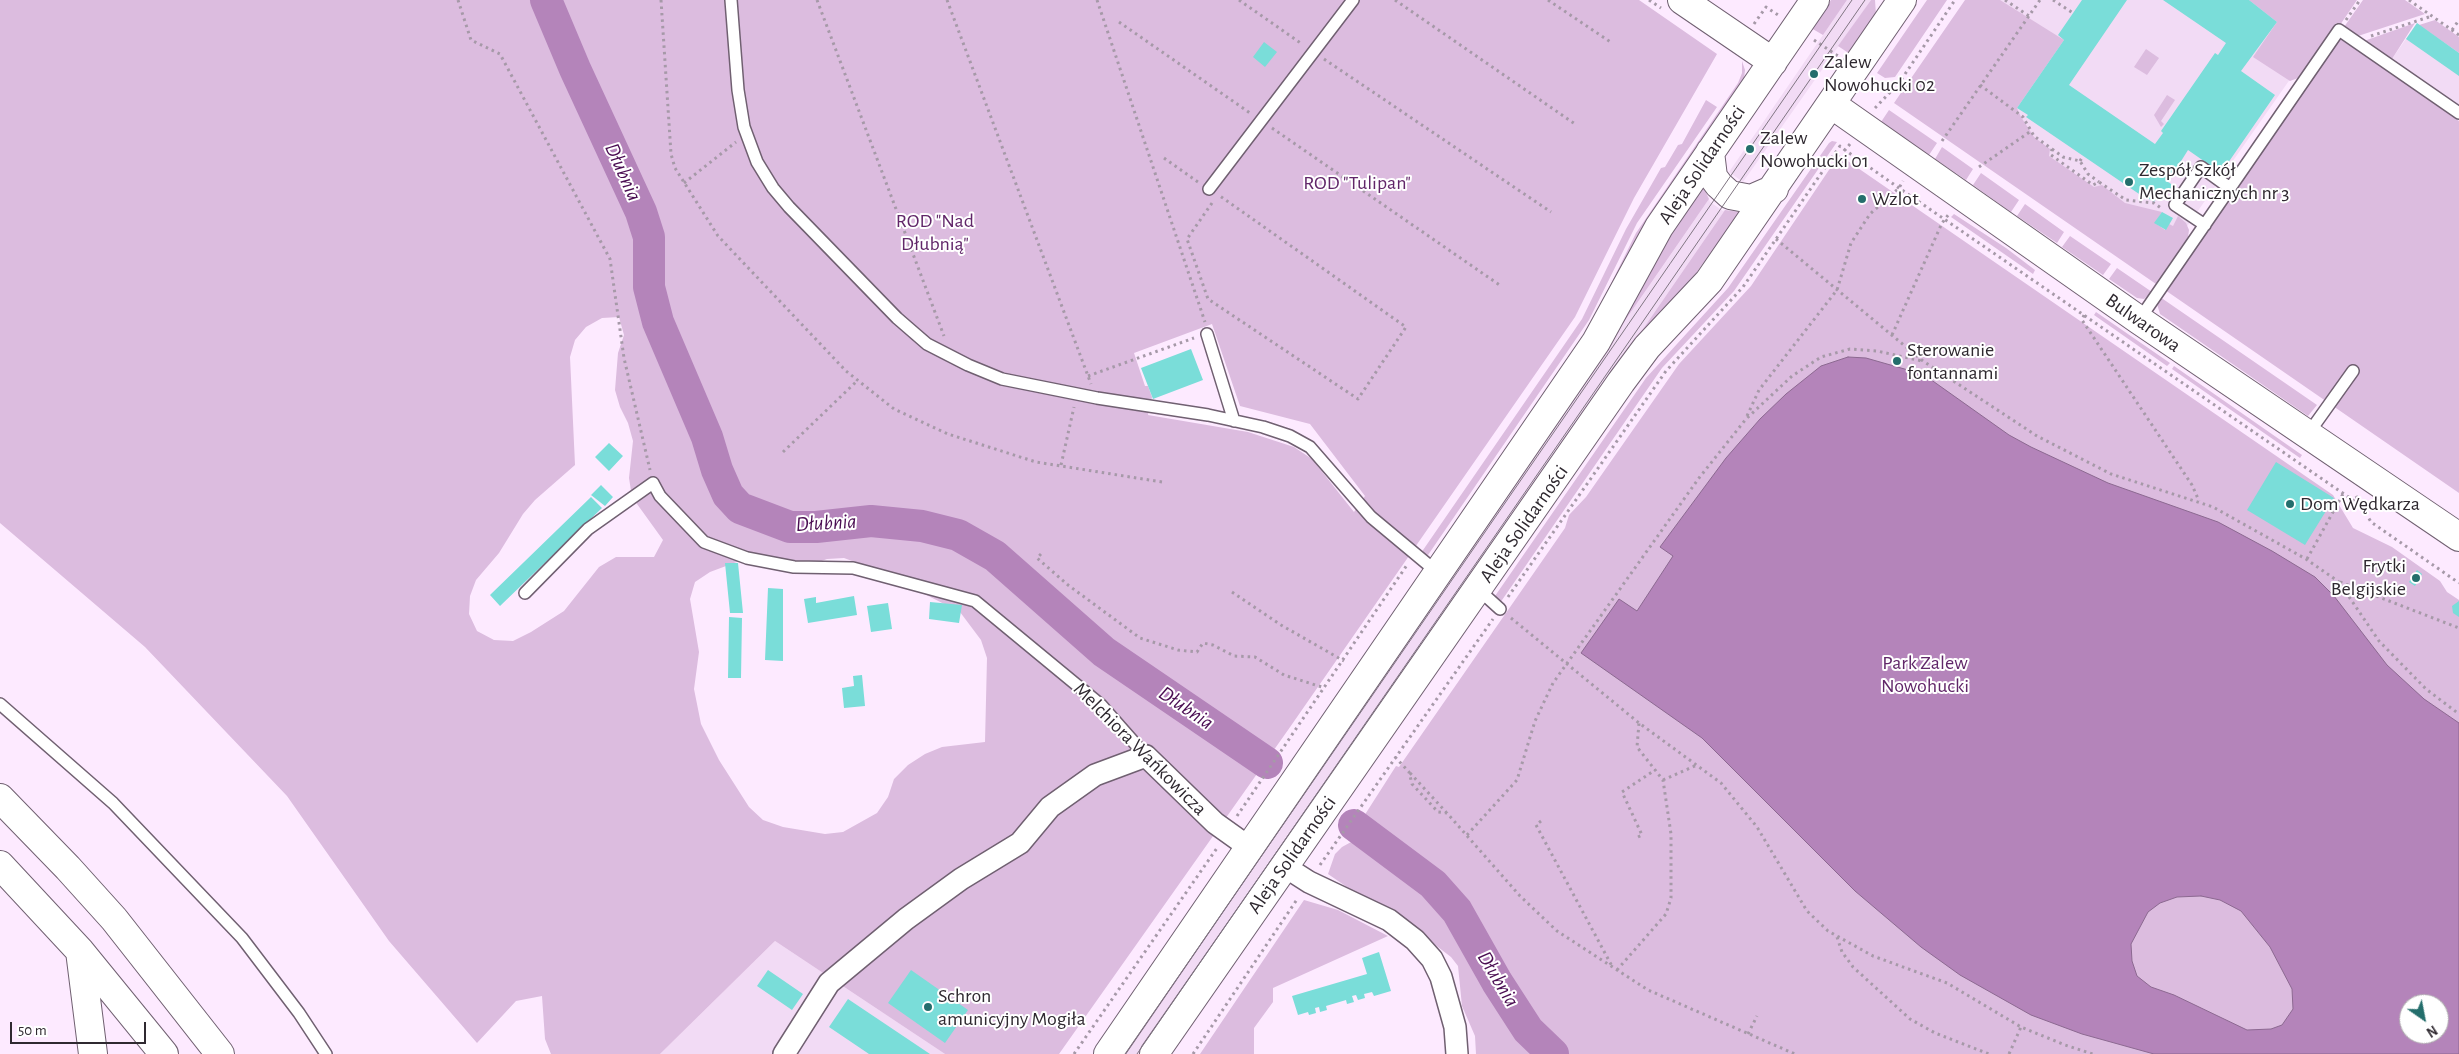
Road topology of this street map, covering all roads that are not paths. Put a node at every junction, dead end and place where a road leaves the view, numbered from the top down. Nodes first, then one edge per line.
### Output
1 (731, 0) edge
2 (1353, 0) edge
3 (1682, 0) edge
4 (1815, 0) edge
5 (1894, 6) edge
6 (1772, 62) junction
7 (1831, 104) junction
8 (2459, 113) edge
9 (1710, 152) junction
10 (2230, 188) junction
11 (1774, 190) junction
12 (1213, 192) road end
13 (2205, 225) junction
14 (2139, 320) junction
15 (1207, 330) road end
16 (2353, 370) dead end
17 (1234, 421) junction
18 (2308, 434) junction
19 (2459, 537) edge
20 (1437, 572) junction
21 (1479, 590) junction
22 (526, 593) dead end
23 (1500, 609) road end
24 (0, 704) edge
25 (1146, 756) junction
26 (0, 798) edge
27 (1250, 848) junction
28 (0, 865) edge
29 (1284, 866) junction
30 (80, 951) junction
31 (93, 1054) edge
32 (164, 1054) edge
33 (220, 1054) edge
34 (326, 1054) edge
35 (784, 1054) edge
36 (1108, 1054) edge
37 (1154, 1054) edge
38 (1457, 1054) edge

1 - 17 lane
2 - 12 lane
3 - 6 street
4 - 6 street, Aleja Solidarności
5 - 7 street, Aleja Solidarności
6 - 9 street, Aleja Solidarności
7 - 11 street, Aleja Solidarności
7 - 14 street, Bulwarowa
8 - 10 lane
9 - 11 street
9 - 20 street, Aleja Solidarności
10 - 13 lane
10 - 13 lane
11 - 21 street, Aleja Solidarności
13 - 14 lane
14 - 18 street, Bulwarowa
15 - 17 lane
16 - 18 lane
17 - 20 lane
18 - 19 street, Bulwarowa
20 - 27 street, Aleja Solidarności
21 - 23 lane
21 - 29 street, Aleja Solidarności
22 - 25 lane, Melchiora Wańkowicza
24 - 34 lane
25 - 27 street, Melchiora Wańkowicza
25 - 35 street
26 - 33 street
27 - 36 street, Aleja Solidarności
28 - 30 street
29 - 37 street, Aleja Solidarności
29 - 38 street
30 - 31 street
30 - 32 street

